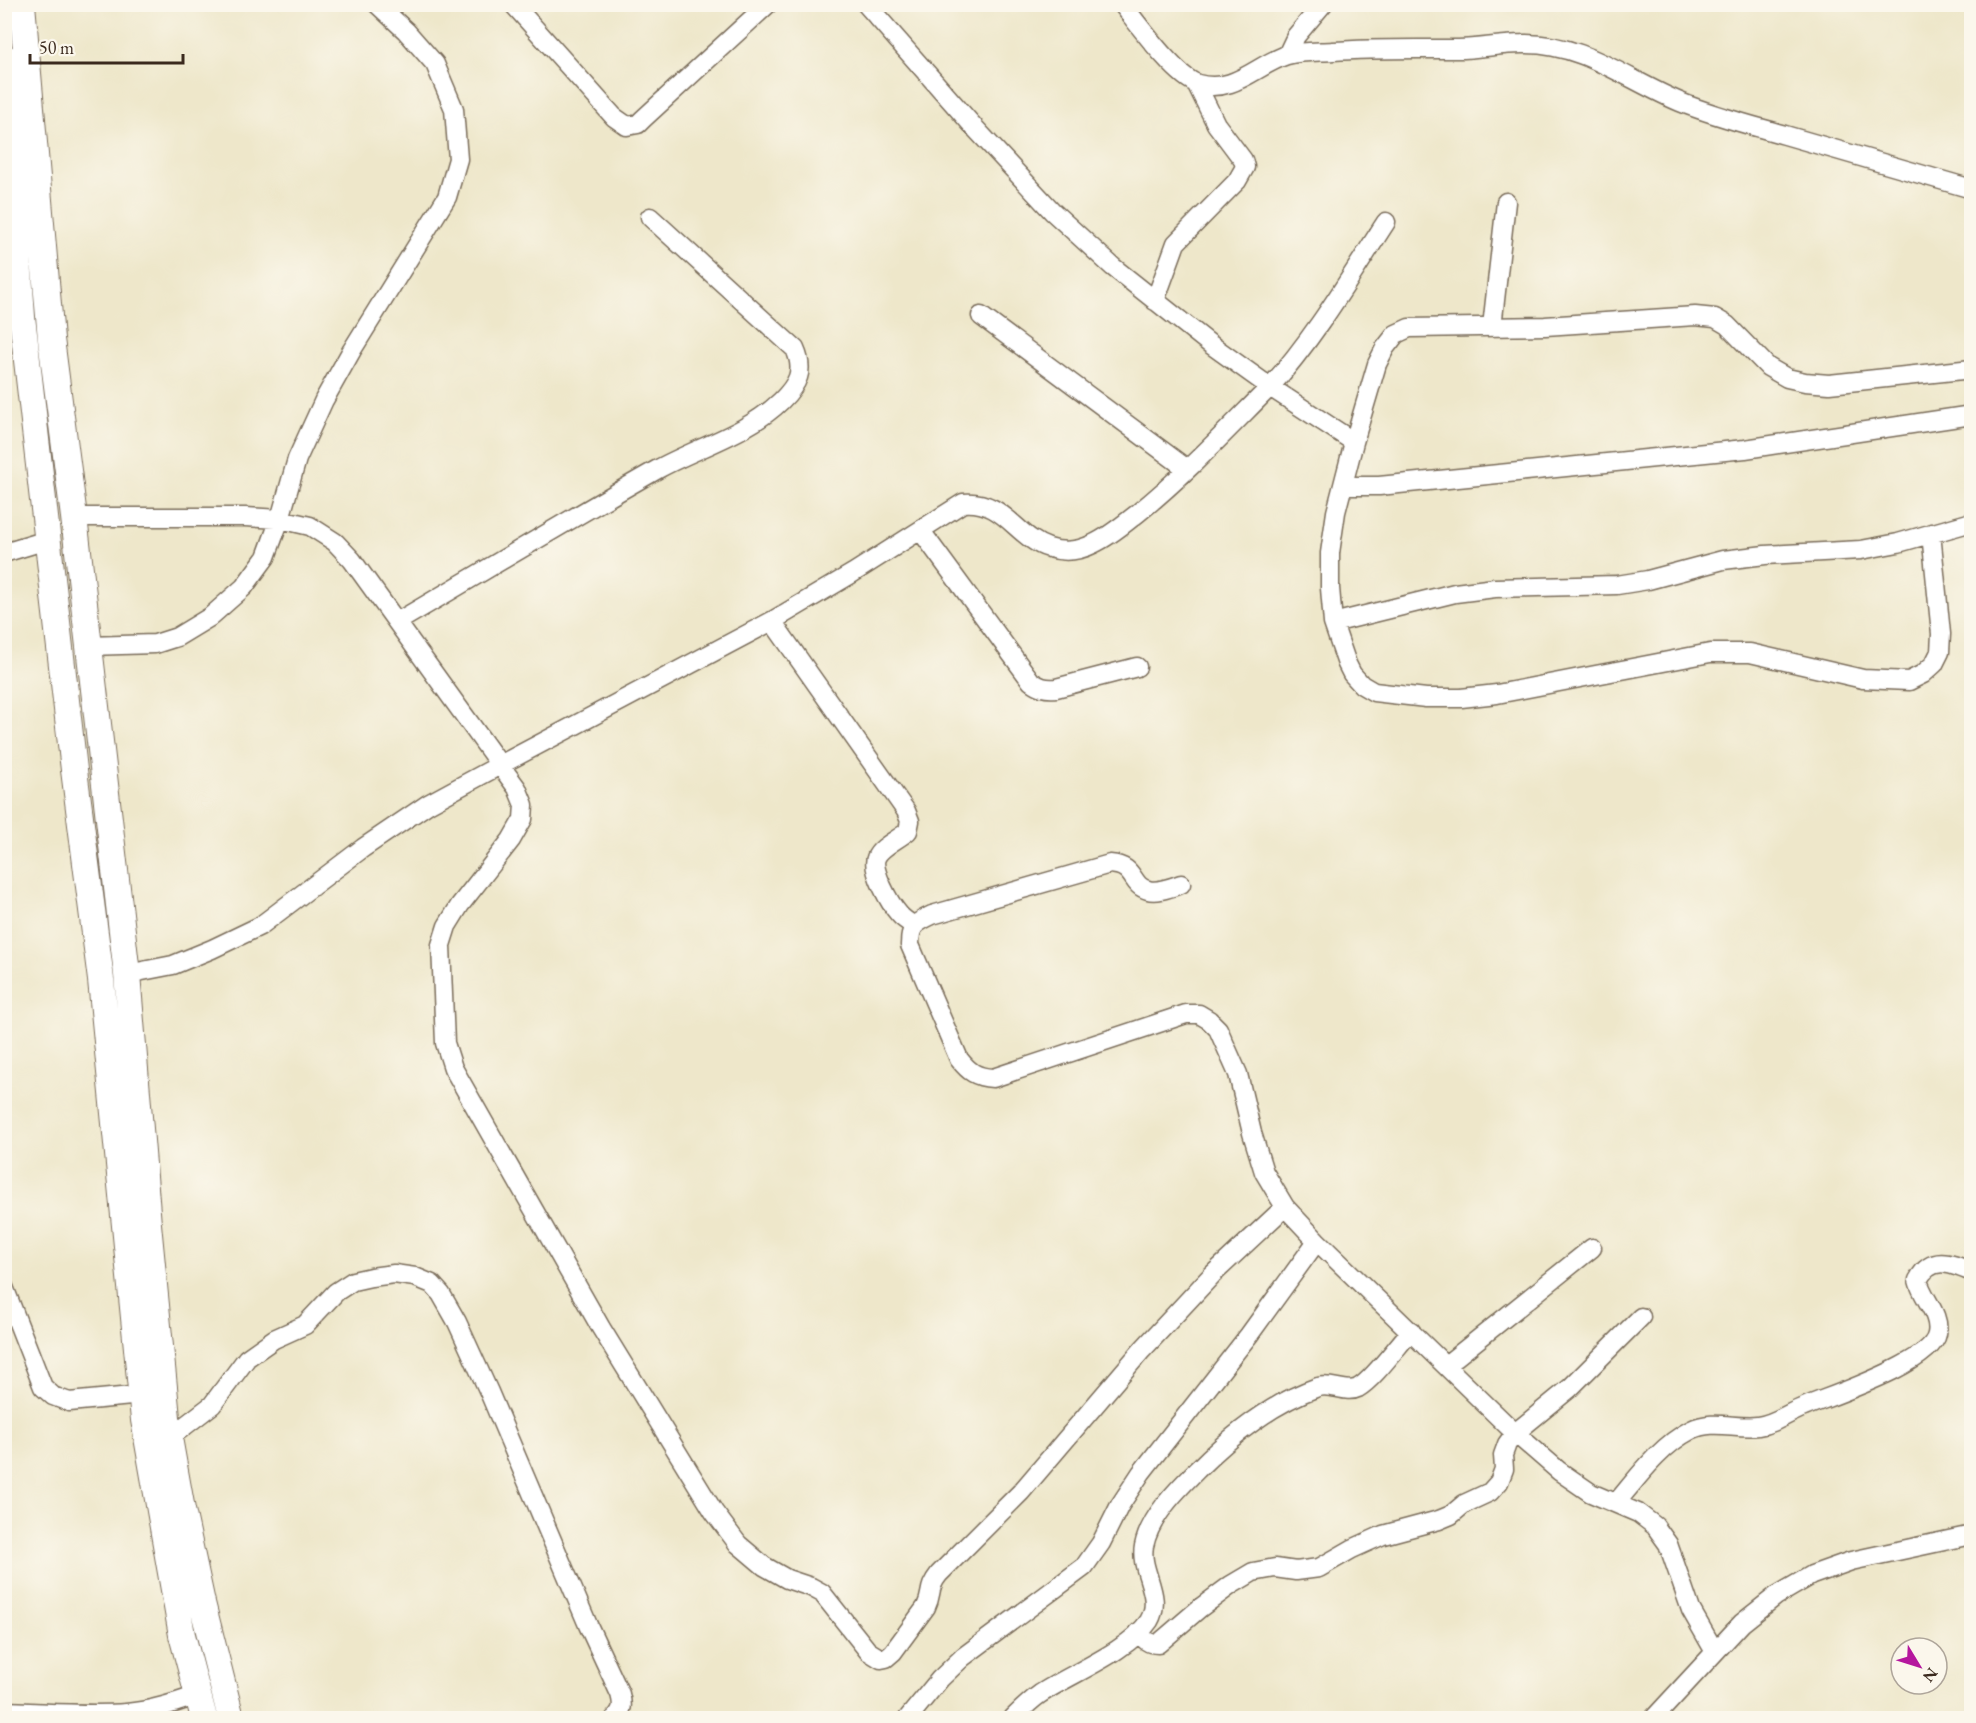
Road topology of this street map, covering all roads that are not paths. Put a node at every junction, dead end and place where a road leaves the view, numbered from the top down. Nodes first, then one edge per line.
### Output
1 (22, 4) edge
2 (377, 4) edge
3 (768, 4) edge
4 (866, 4) edge
5 (1122, 4) edge
6 (1323, 4) edge
7 (521, 7) edge
8 (1287, 55) junction
9 (5, 71) edge
10 (1196, 83) junction
11 (1971, 189) edge
12 (1506, 202) dead end
13 (650, 217) dead end
14 (1386, 222) dead end
15 (1155, 301) junction
16 (981, 316) dead end
17 (1492, 327) junction
18 (1971, 369) edge
19 (1270, 387) junction
20 (1971, 415) edge
21 (1354, 442) junction
22 (1187, 469) junction
23 (1343, 486) junction
24 (74, 517) junction
25 (280, 519) junction
26 (1971, 522) edge
27 (921, 531) junction
28 (1931, 533) junction
29 (47, 540) junction
30 (4, 553) edge
31 (772, 621) junction
32 (397, 622) junction
33 (1333, 623) junction
34 (88, 646) junction
35 (1137, 667) dead end
36 (500, 765) junction
37 (1181, 884) dead end
38 (914, 926) junction
39 (127, 974) junction
40 (1285, 1207) junction
41 (1317, 1241) junction
42 (1592, 1248) dead end
43 (1971, 1272) edge
44 (4, 1287) edge
45 (1641, 1317) dead end
46 (1411, 1331) junction
47 (1446, 1365) junction
48 (142, 1395) junction
49 (1515, 1433) junction
50 (169, 1438) junction
51 (1616, 1503) junction
52 (1971, 1535) edge
53 (1139, 1632) junction
54 (1714, 1652) junction
55 (201, 1707) edge
56 (4, 1711) edge
57 (231, 1719) edge
58 (615, 1719) edge
59 (908, 1719) edge
60 (1013, 1719) edge
61 (1654, 1719) edge

1 - 24 street
2 - 25 street
3 - 7 street
4 - 15 street
5 - 10 street
6 - 8 street
8 - 10 street
8 - 11 street
9 - 29 street
10 - 15 street
12 - 17 street
13 - 32 street
14 - 19 street
15 - 19 street
16 - 22 street
17 - 18 street
17 - 21 street
19 - 21 street
19 - 22 street
20 - 23 street
21 - 23 street
22 - 27 street
23 - 33 street
24 - 25 street
24 - 34 street
25 - 32 street
25 - 34 street
26 - 28 street
27 - 31 street
27 - 35 street
28 - 33 street
28 - 33 street
29 - 30 street
29 - 48 street
31 - 36 street
31 - 38 street
32 - 36 street
34 - 39 street
36 - 39 street
36 - 40 street
37 - 38 street
38 - 40 street
39 - 50 street
40 - 41 street
41 - 46 street
41 - 59 street
42 - 47 street
43 - 51 street
44 - 48 street
45 - 49 street
46 - 47 street
46 - 53 street
47 - 49 street
48 - 55 street
49 - 51 street
49 - 53 street
50 - 57 street
50 - 58 street
51 - 54 street
52 - 54 street
53 - 60 street
54 - 61 street
55 - 56 street

